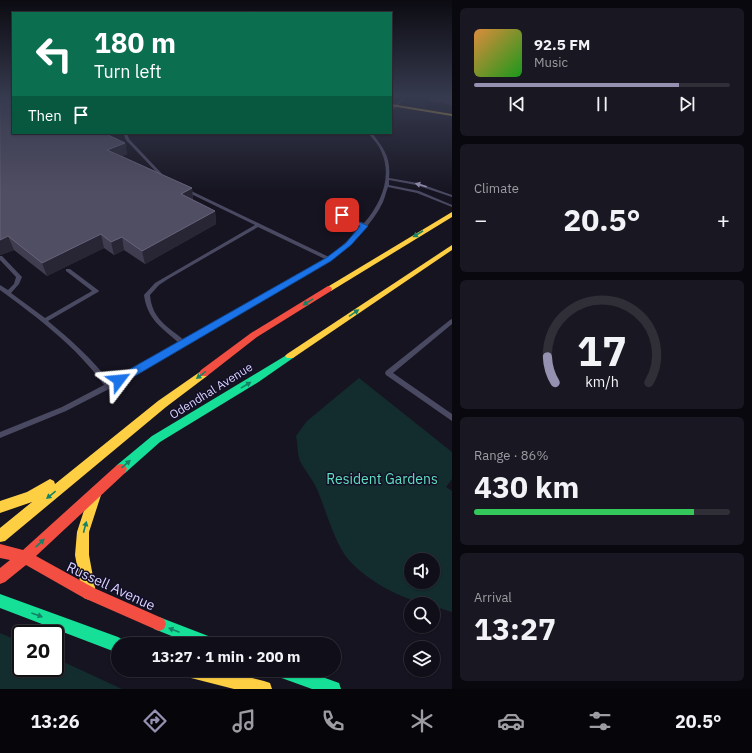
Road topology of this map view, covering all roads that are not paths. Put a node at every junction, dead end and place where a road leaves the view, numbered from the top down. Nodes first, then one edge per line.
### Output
1 (125, 134) edge
2 (371, 134) edge
3 (389, 179) junction
4 (166, 180) edge
5 (388, 186) junction
6 (179, 187) edge
7 (452, 196) edge
8 (452, 206) edge
9 (343, 210) dead end
10 (452, 214) edge
11 (258, 225) junction
12 (365, 226) junction
13 (452, 247) edge
14 (0, 257) edge
15 (329, 259) junction
16 (68, 270) dead end
17 (0, 288) edge
18 (8, 294) junction
19 (44, 321) junction
20 (452, 321) edge
21 (183, 343) junction
22 (108, 386) junction
23 (452, 418) edge
24 (0, 435) edge
25 (92, 462) junction
26 (97, 490) junction
27 (0, 507) edge
28 (0, 536) edge
29 (0, 551) edge
30 (25, 557) junction
31 (0, 577) edge
32 (89, 594) junction
33 (0, 601) edge
34 (192, 637) edge
35 (111, 642) edge
36 (218, 677) edge
37 (301, 677) edge
38 (264, 689) edge
39 (333, 689) edge

1 - 4 lane
2 - 3 lane
3 - 5 lane
7 -> 3 lane
5 - 8 lane
5 - 12 lane
6 - 11 lane
9 - 12 lane
10 -> 25 street, Odendhal Avenue
11 - 15 lane
11 - 21 lane
12 - 15 lane
26 -> 13 street, Odendhal Avenue
14 - 18 lane
15 - 21 lane
16 - 19 lane
17 - 18 lane
18 - 19 lane
19 - 22 lane
20 - 23 lane
21 - 22 lane
22 - 24 lane
25 - 27 street
25 -> 28 street, Odendhal Avenue
30 -> 26 street, Odendhal Avenue
32 -> 26 street
29 - 30 street, Russell Avenue
30 - 31 street, Odendhal Avenue
30 - 32 street, Russell Avenue
34 -> 32 street, Russell Avenue
33 -> 35 street
36 - 38 street
37 - 39 street

